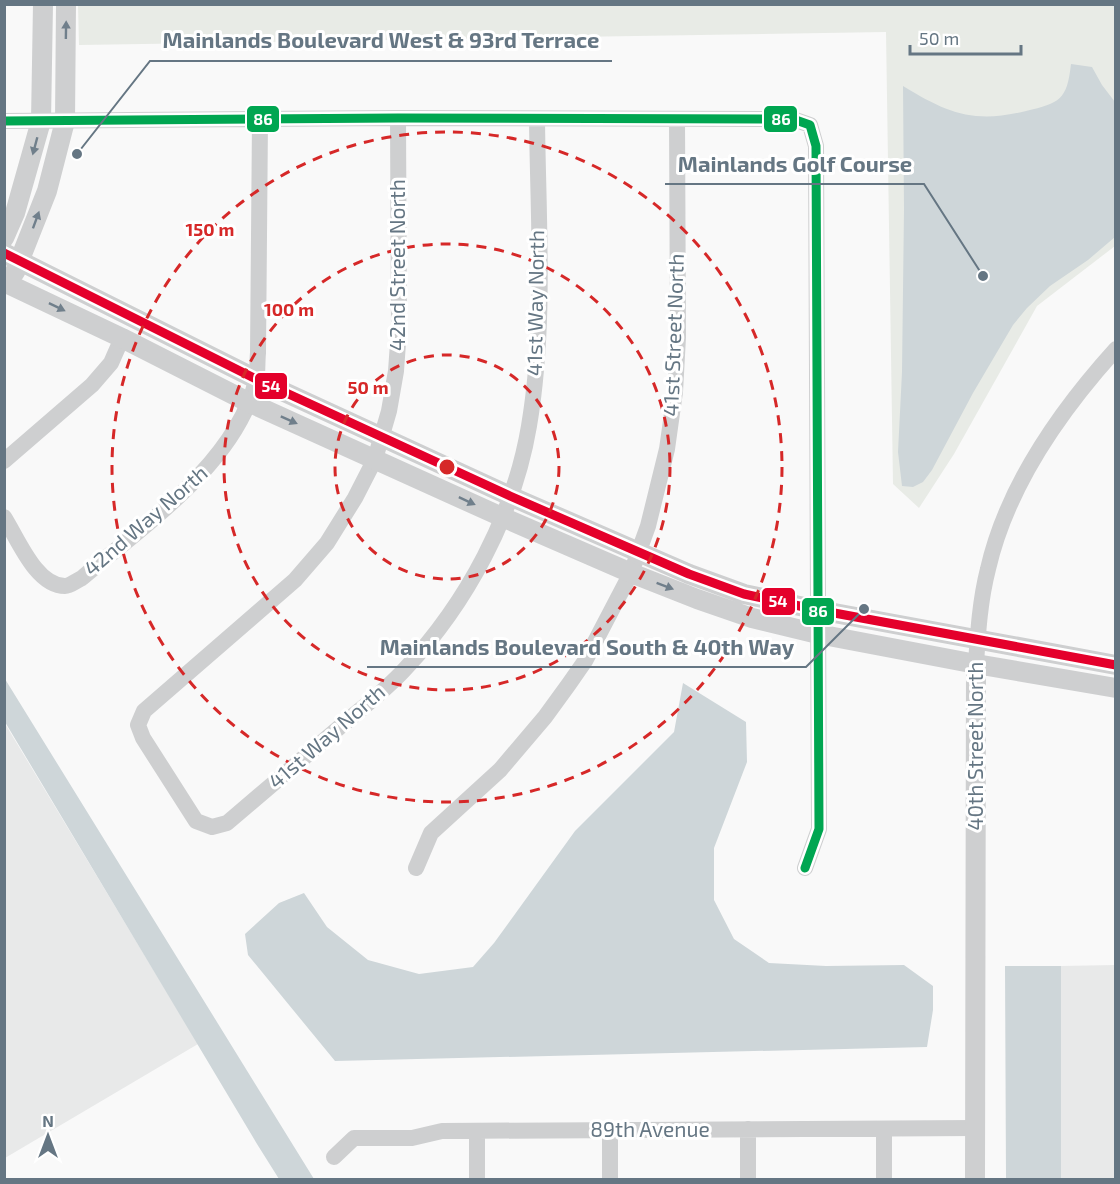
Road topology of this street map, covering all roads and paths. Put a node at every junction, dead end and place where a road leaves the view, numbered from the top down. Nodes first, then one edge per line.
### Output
1 (43, 4) edge
2 (66, 4) edge
3 (398, 118) junction
4 (260, 119) junction
5 (537, 119) junction
6 (677, 119) junction
7 (65, 120) junction
8 (4, 121) edge
9 (41, 121) junction
10 (4, 238) edge
11 (12, 257) edge
12 (6, 286) edge
13 (122, 338) junction
14 (1116, 349) edge
15 (256, 379) junction
16 (248, 402) junction
17 (382, 438) junction
18 (375, 459) junction
19 (4, 460) edge
20 (510, 495) junction
21 (4, 517) edge
22 (502, 517) junction
23 (639, 552) junction
24 (631, 573) junction
25 (818, 610) junction
26 (818, 634) junction
27 (978, 640) junction
28 (976, 664) junction
29 (1116, 665) edge
30 (1116, 688) edge
31 (144, 711) joint
32 (416, 868) dead end
33 (805, 868) dead end
34 (975, 1128) junction
35 (748, 1129) junction
36 (884, 1129) junction
37 (610, 1130) junction
38 (477, 1131) junction
39 (334, 1157) dead end
40 (477, 1179) edge
41 (610, 1179) edge
42 (748, 1179) edge
43 (884, 1179) edge
44 (975, 1179) edge

1 - 9 street
7 -> 2 street
3 - 4 street
3 - 5 street
3 - 17 street, 42nd Street North
4 - 7 street
4 - 15 street, 42nd Way North
5 - 6 street
5 - 20 street, 41st Way North
6 - 23 street, 41st Street North
6 - 25 street
7 - 9 street
11 -> 7 street
8 - 9 street
9 -> 10 street
11 - 12 street
11 - 15 street
12 -> 13 street
13 - 16 street
13 - 19 street
14 - 27 street, 40th Street North
15 - 16 street, 42nd Way North
15 - 17 street
16 -> 18 street
16 - 21 street, 42nd Way North
17 - 18 street, 42nd Street North
17 - 20 street
18 -> 22 street
18 - 31 street, 42nd Street North
20 - 22 street, 41st Way North
20 - 23 street
22 - 24 street
22 - 31 street, 41st Way North
23 - 24 street, 41st Street North
23 - 25 street
24 -> 26 street
24 - 32 street, 41st Street North
25 - 26 street
25 - 27 street
26 - 28 street
26 - 33 street
27 - 28 street, 40th Street North
27 - 29 street
28 - 30 street
28 - 34 street, 40th Street North
34 - 36 street, 89th Avenue
34 - 44 street, 40th Street North
35 - 36 street, 89th Avenue
35 - 37 street, 89th Avenue
35 - 42 street
36 - 43 street
37 - 38 street, 89th Avenue
37 - 41 street
38 - 39 street, 89th Avenue
38 - 40 street

